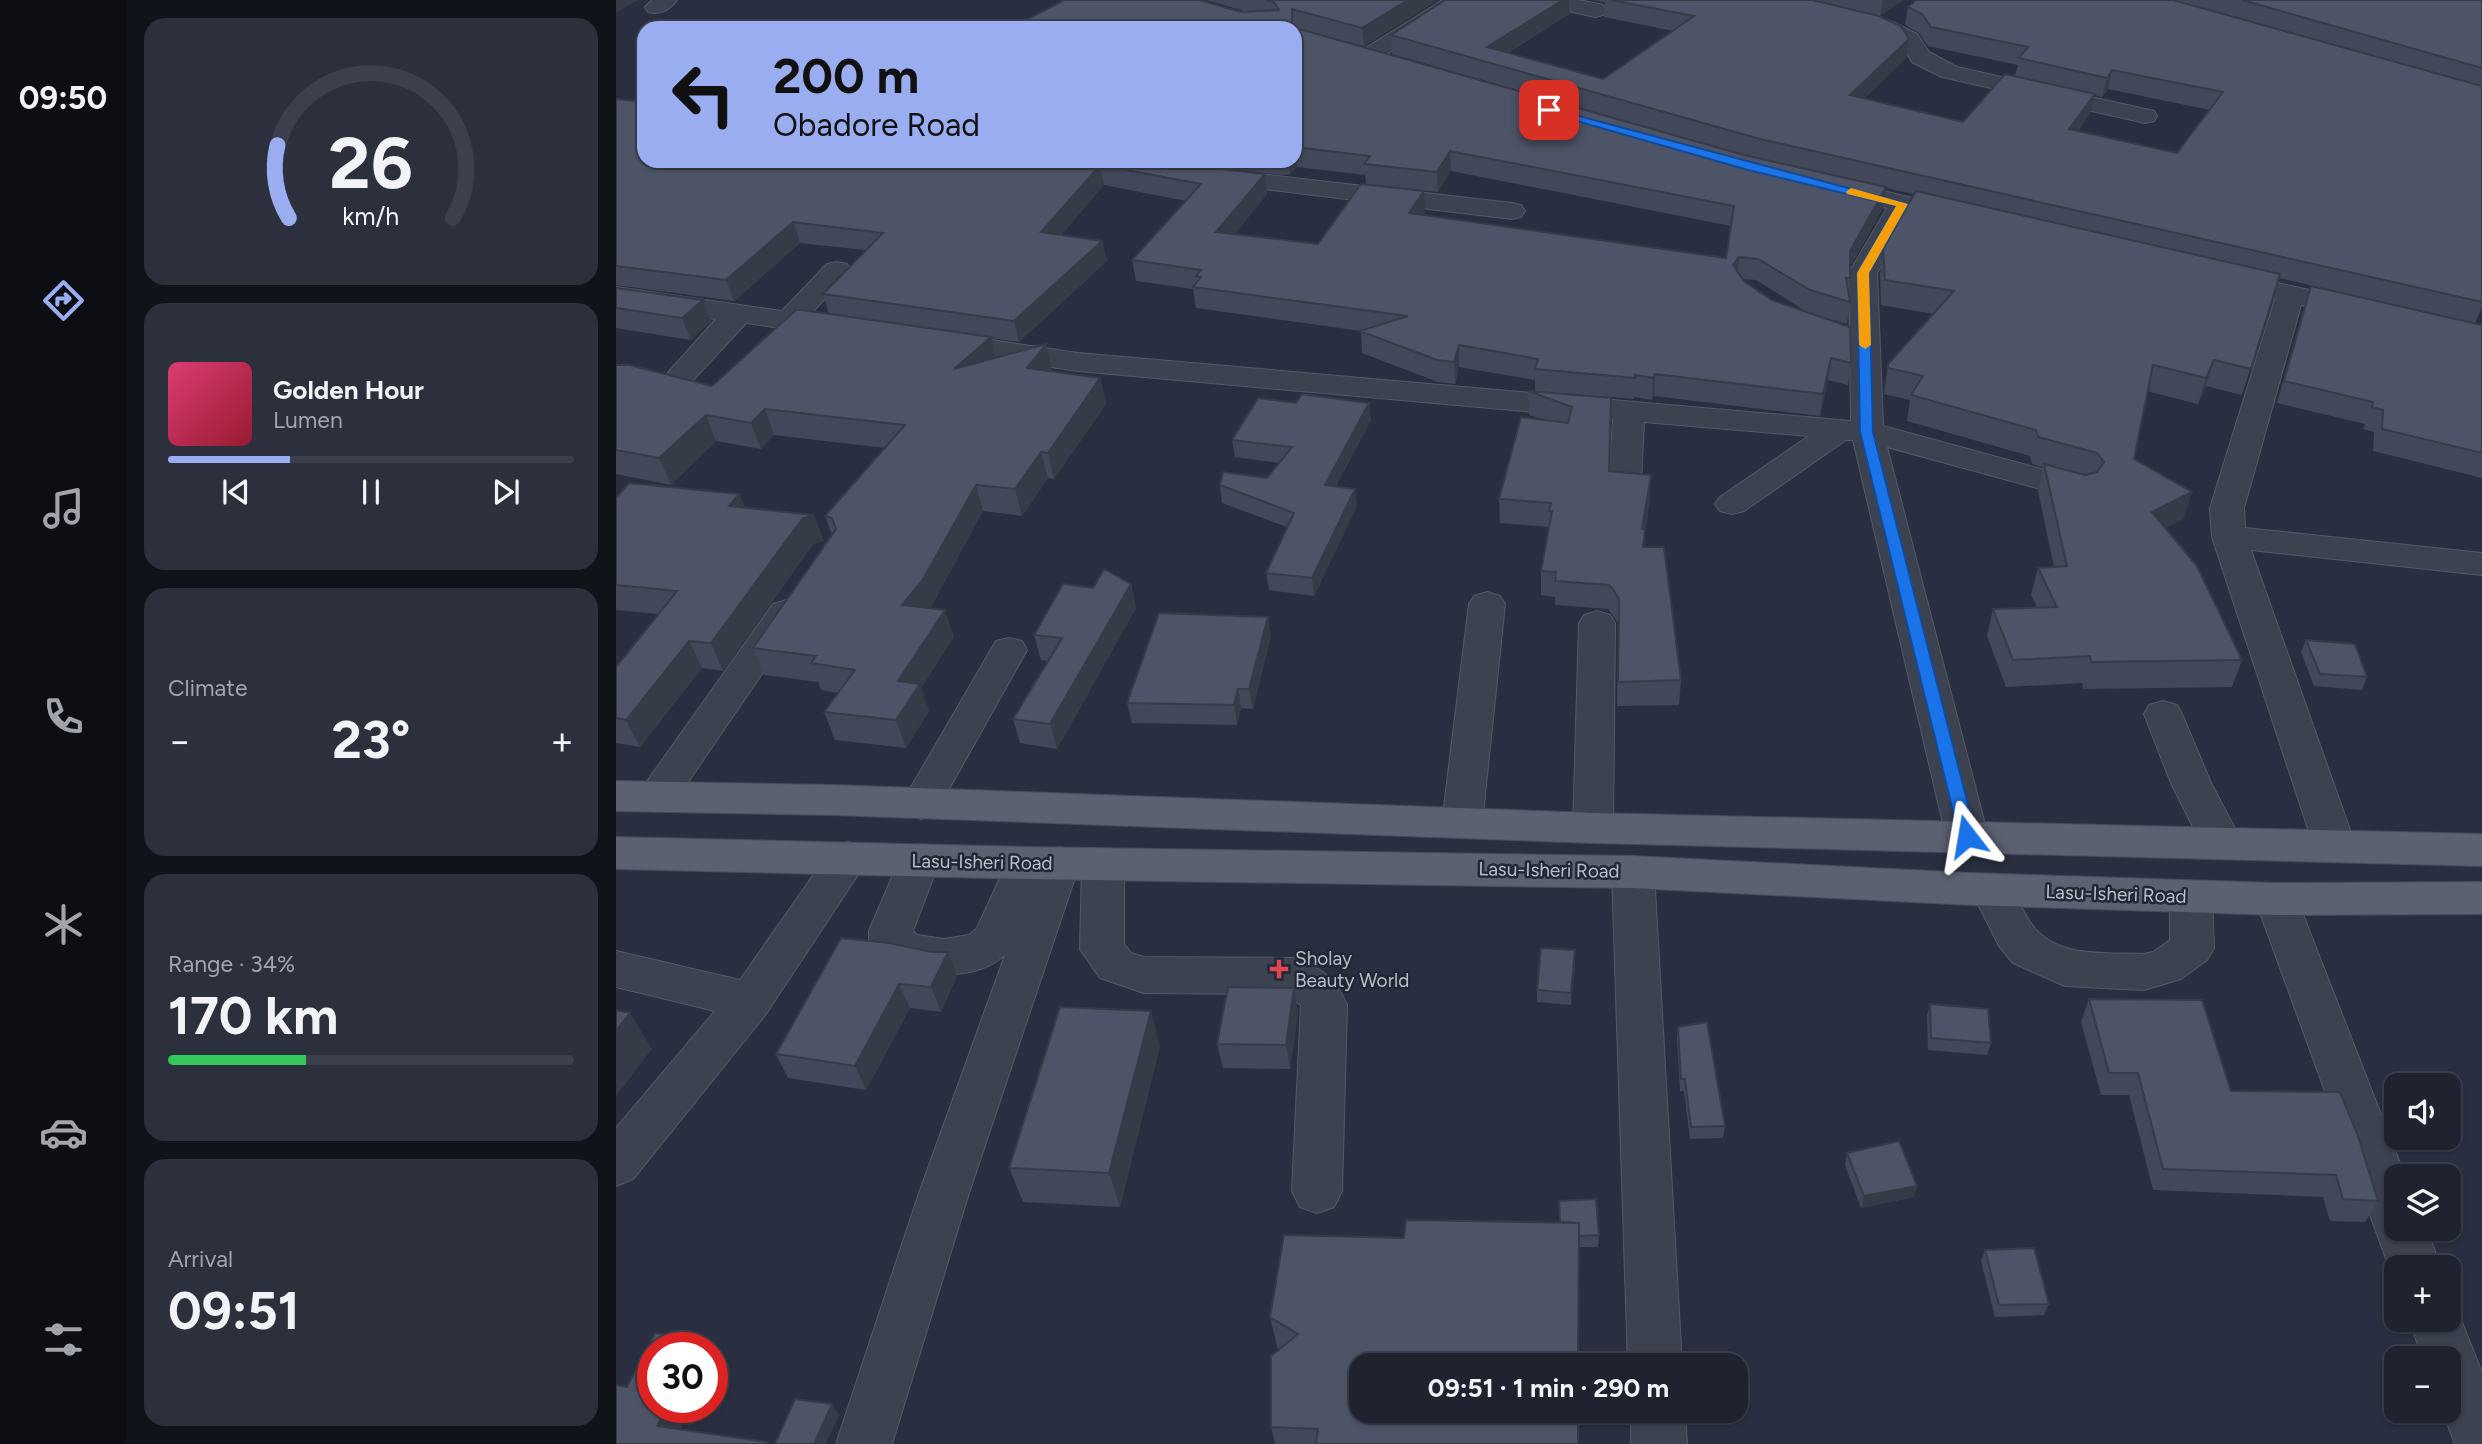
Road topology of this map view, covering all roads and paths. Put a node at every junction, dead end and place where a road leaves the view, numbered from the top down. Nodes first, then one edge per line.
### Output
1 (1458, 0) edge
2 (1549, 0) edge
3 (1775, 0) edge
4 (1595, 10) dead end
5 (1393, 64) edge
6 (2145, 116) dead end
7 (1196, 175) edge
8 (1815, 183) edge
9 (1902, 204) junction
10 (1512, 211) dead end
11 (1983, 223) edge
12 (837, 270) dead end
13 (2197, 273) edge
14 (2290, 295) junction
15 (616, 296) edge
16 (741, 313) junction
17 (2380, 314) edge
18 (789, 320) junction
19 (858, 330) edge
20 (913, 338) edge
21 (672, 385) edge
22 (1629, 411) junction
23 (1853, 431) junction
24 (1625, 483) edge
25 (2077, 489) edge
26 (1732, 504) dead end
27 (2229, 537) junction
28 (2482, 564) edge
29 (803, 587) edge
30 (1488, 604) dead end
31 (1597, 623) dead end
32 (1009, 650) dead end
33 (2163, 714) dead end
34 (616, 796) edge
35 (657, 797) junction
36 (920, 804) junction
37 (1462, 823) junction
38 (1593, 828) junction
39 (1967, 836) junction
40 (2222, 844) junction
41 (2335, 847) junction
42 (2482, 850) edge
43 (616, 853) edge
44 (848, 858) junction
45 (919, 860) junction
46 (1063, 863) junction
47 (1633, 872) junction
48 (1992, 890) junction
49 (2191, 897) junction
50 (2482, 898) edge
51 (2276, 899) junction
52 (616, 969) edge
53 (750, 1001) junction
54 (616, 1164) edge
55 (2384, 1184) edge
56 (1317, 1191) dead end
57 (2440, 1332) edge
58 (1655, 1353) edge
59 (1658, 1423) edge
60 (2482, 1443) edge
61 (864, 1444) edge
62 (1659, 1444) edge

1 - 5 street
2 - 4 street
3 - 6 street
7 - 10 street
8 - 9 street
9 - 11 street
9 - 23 street
12 - 18 street
13 - 14 street
14 - 17 street
14 - 27 street
15 - 16 street
16 - 18 street
16 - 21 street
18 - 19 street
20 - 22 street
22 - 23 street
22 - 24 street
23 - 25 street
23 - 26 street
23 - 39 street
27 - 28 street
27 - 41 street
29 - 35 street
30 - 37 street
31 - 38 street
32 - 36 street
33 - 40 street
34 - 35 main road
35 - 36 main road
36 - 37 main road
37 - 38 main road
38 - 39 main road
39 - 40 main road
40 - 41 main road
41 - 42 main road
43 - 44 main road, Lasu-Isheri Road
44 - 45 main road, Lasu-Isheri Road
44 - 53 street
45 - 46 main road, Lasu-Isheri Road
45 - 46 street
46 - 47 main road, Lasu-Isheri Road
46 - 56 street
46 - 61 street
47 - 48 main road, Lasu-Isheri Road
47 - 58 street
48 - 49 main road, Lasu-Isheri Road
48 - 49 street
49 - 51 main road, Lasu-Isheri Road
50 - 51 main road, Lasu-Isheri Road
51 - 55 street
52 - 53 street
53 - 54 street
57 - 60 street
59 - 62 street

